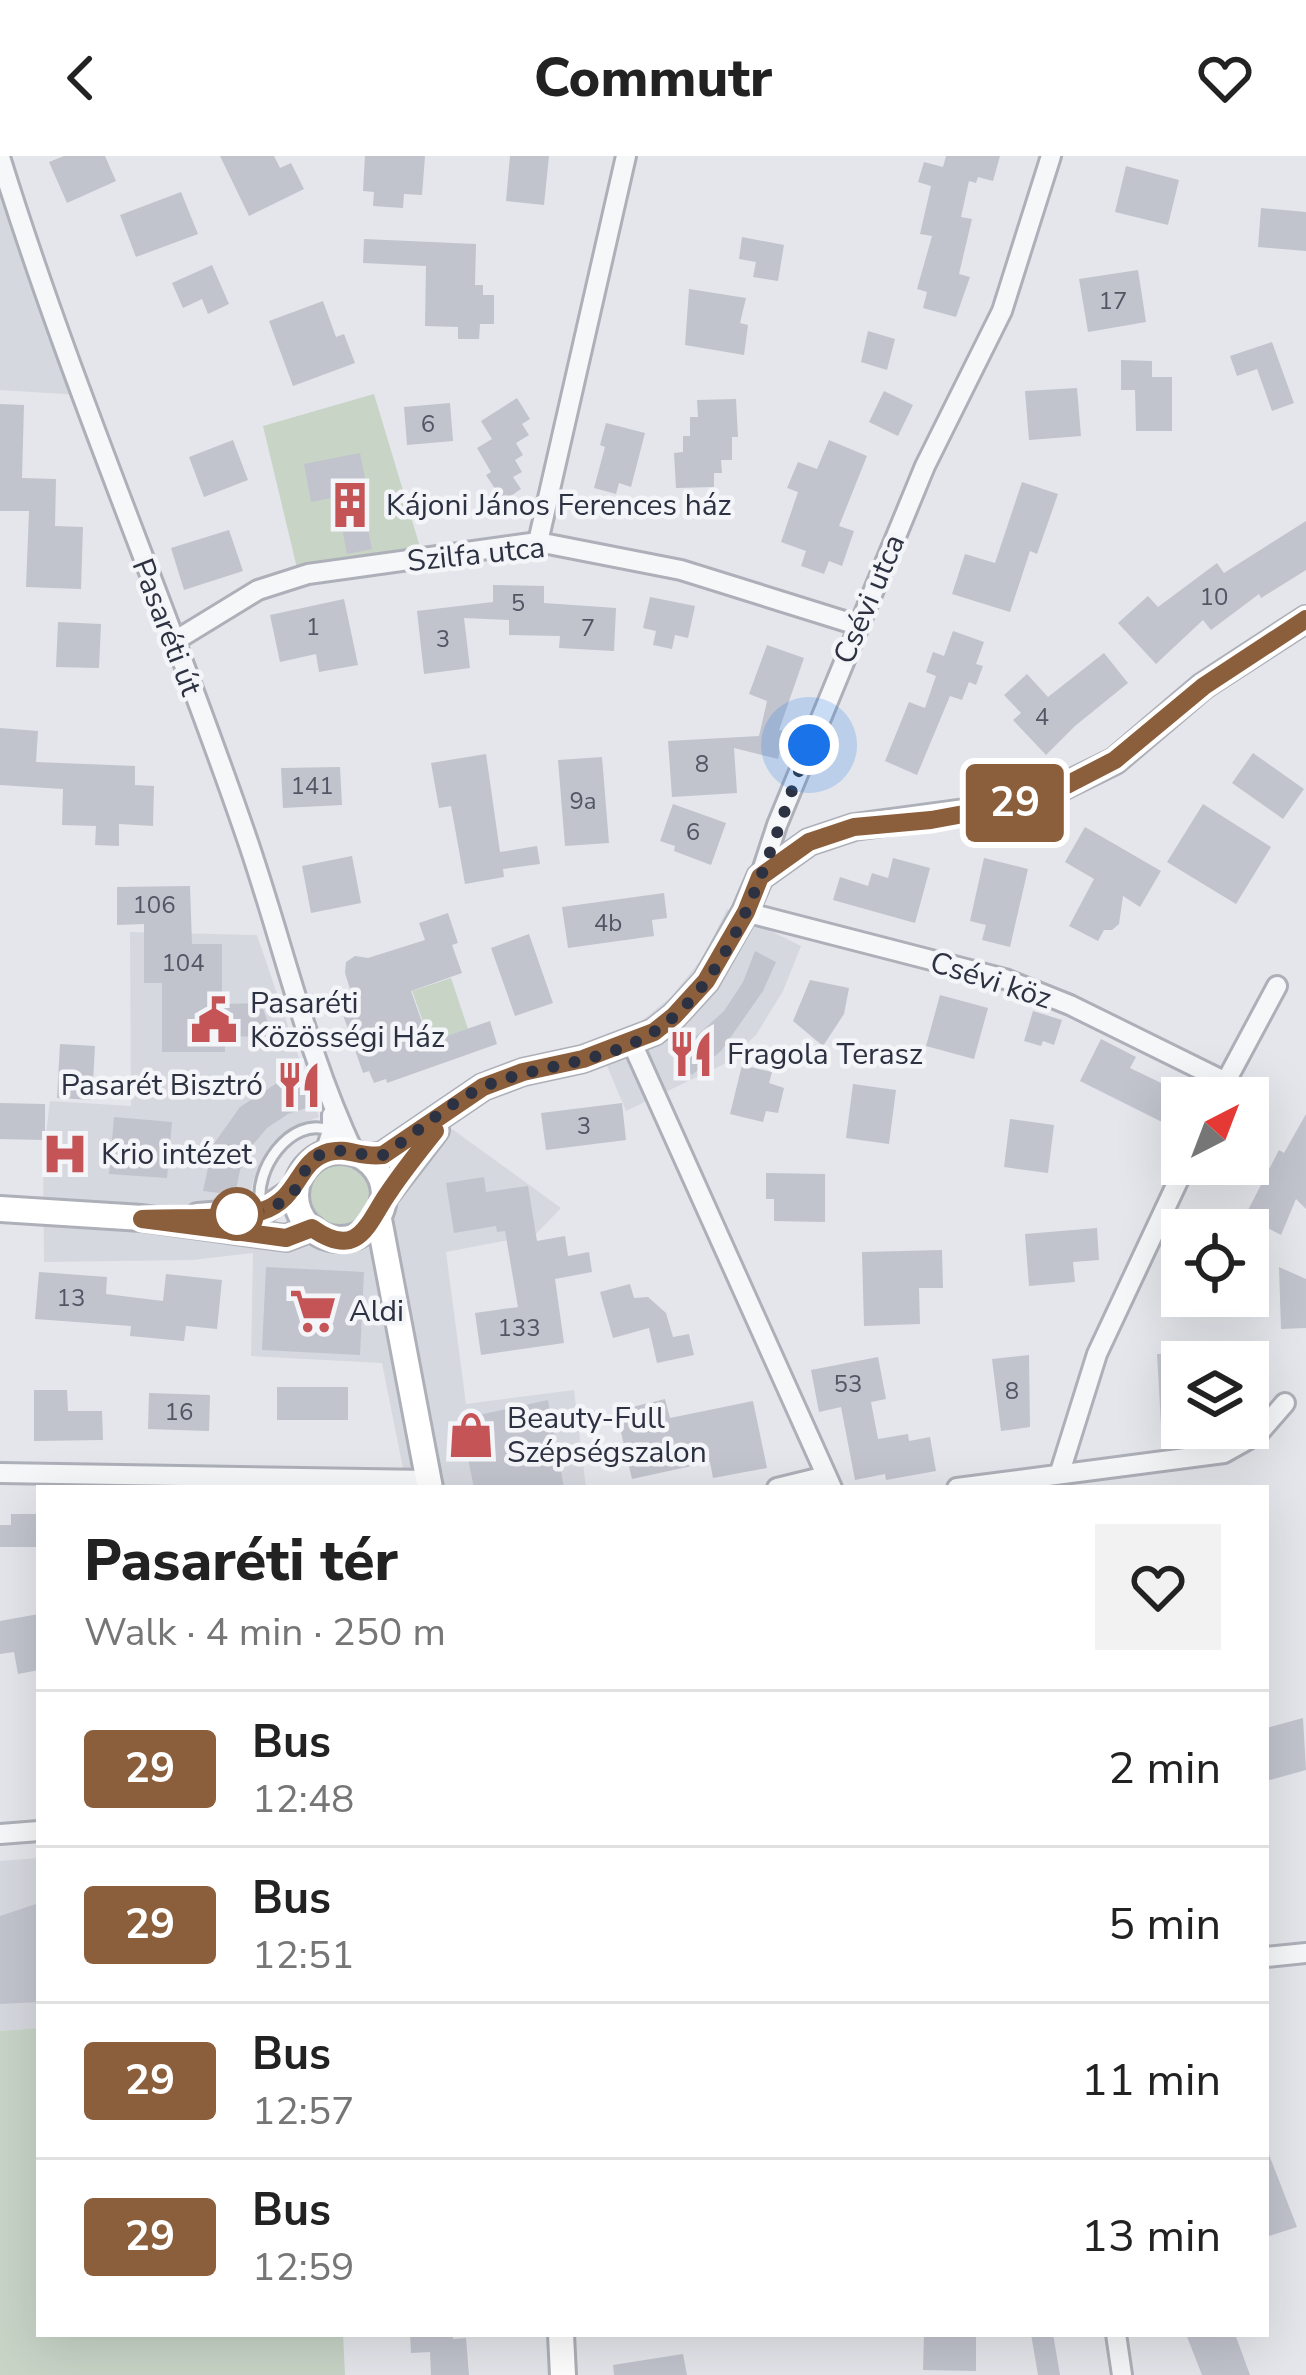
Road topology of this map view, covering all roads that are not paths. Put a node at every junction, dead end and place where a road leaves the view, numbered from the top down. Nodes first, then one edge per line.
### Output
1 (626, 156) edge
2 (1052, 156) edge
3 (0, 157) edge
4 (538, 542) junction
5 (1306, 619) edge
6 (857, 625) junction
7 (173, 642) junction
8 (760, 877) junction
9 (746, 912) junction
10 (1277, 986) dead end
11 (632, 1043) junction
12 (1198, 1077) edge
13 (1228, 1077) edge
14 (332, 1098) junction
15 (460, 1100) junction
16 (329, 1142) junction
17 (359, 1155) junction
18 (1176, 1185) edge
19 (296, 1189) junction
20 (381, 1207) junction
21 (0, 1209) edge
22 (262, 1211) junction
23 (142, 1219) junction
24 (312, 1228) junction
25 (286, 1238) junction
26 (338, 1239) junction
27 (393, 1301) junction
28 (1285, 1403) dead end
29 (1060, 1472) junction
30 (0, 1473) edge
31 (829, 1482) edge
32 (429, 1484) edge
33 (976, 1485) edge
34 (36, 1831) edge
35 (0, 1834) edge
36 (1306, 1953) edge
37 (1269, 1958) edge
38 (561, 2337) edge
39 (1116, 2337) edge
40 (563, 2375) edge
41 (1122, 2375) edge

1 - 4 street
2 - 6 street, Csévi utca
3 - 7 street, Pasaréti út
4 - 6 street, Szilfa utca
4 - 7 street, Szilfa utca
5 - 8 street
6 - 8 street, Csévi utca
7 - 14 street, Pasaréti út
8 - 9 street, Csévi utca
9 - 11 street, Csévi utca
9 - 12 street, Csévi köz
10 - 13 street
11 - 15 street, Csévi utca
11 - 31 street
14 - 16 street, Pasaréti út
14 - 17 street, Pasaréti út
15 - 17 street, Csévi utca
15 - 20 street, Csévi utca
16 - 17 street
16 - 19 street
16 - 22 lane
17 - 20 street
18 - 29 street
19 - 22 street
19 - 24 street
20 - 26 street
20 - 27 street
21 - 23 street
22 - 23 street
22 - 25 lane
23 - 25 street
24 - 25 street
24 - 26 street
26 - 27 street
27 - 32 street
28 - 29 street
29 - 33 street
30 - 32 street
34 - 35 street
36 - 37 street
38 - 40 street
39 - 41 street

